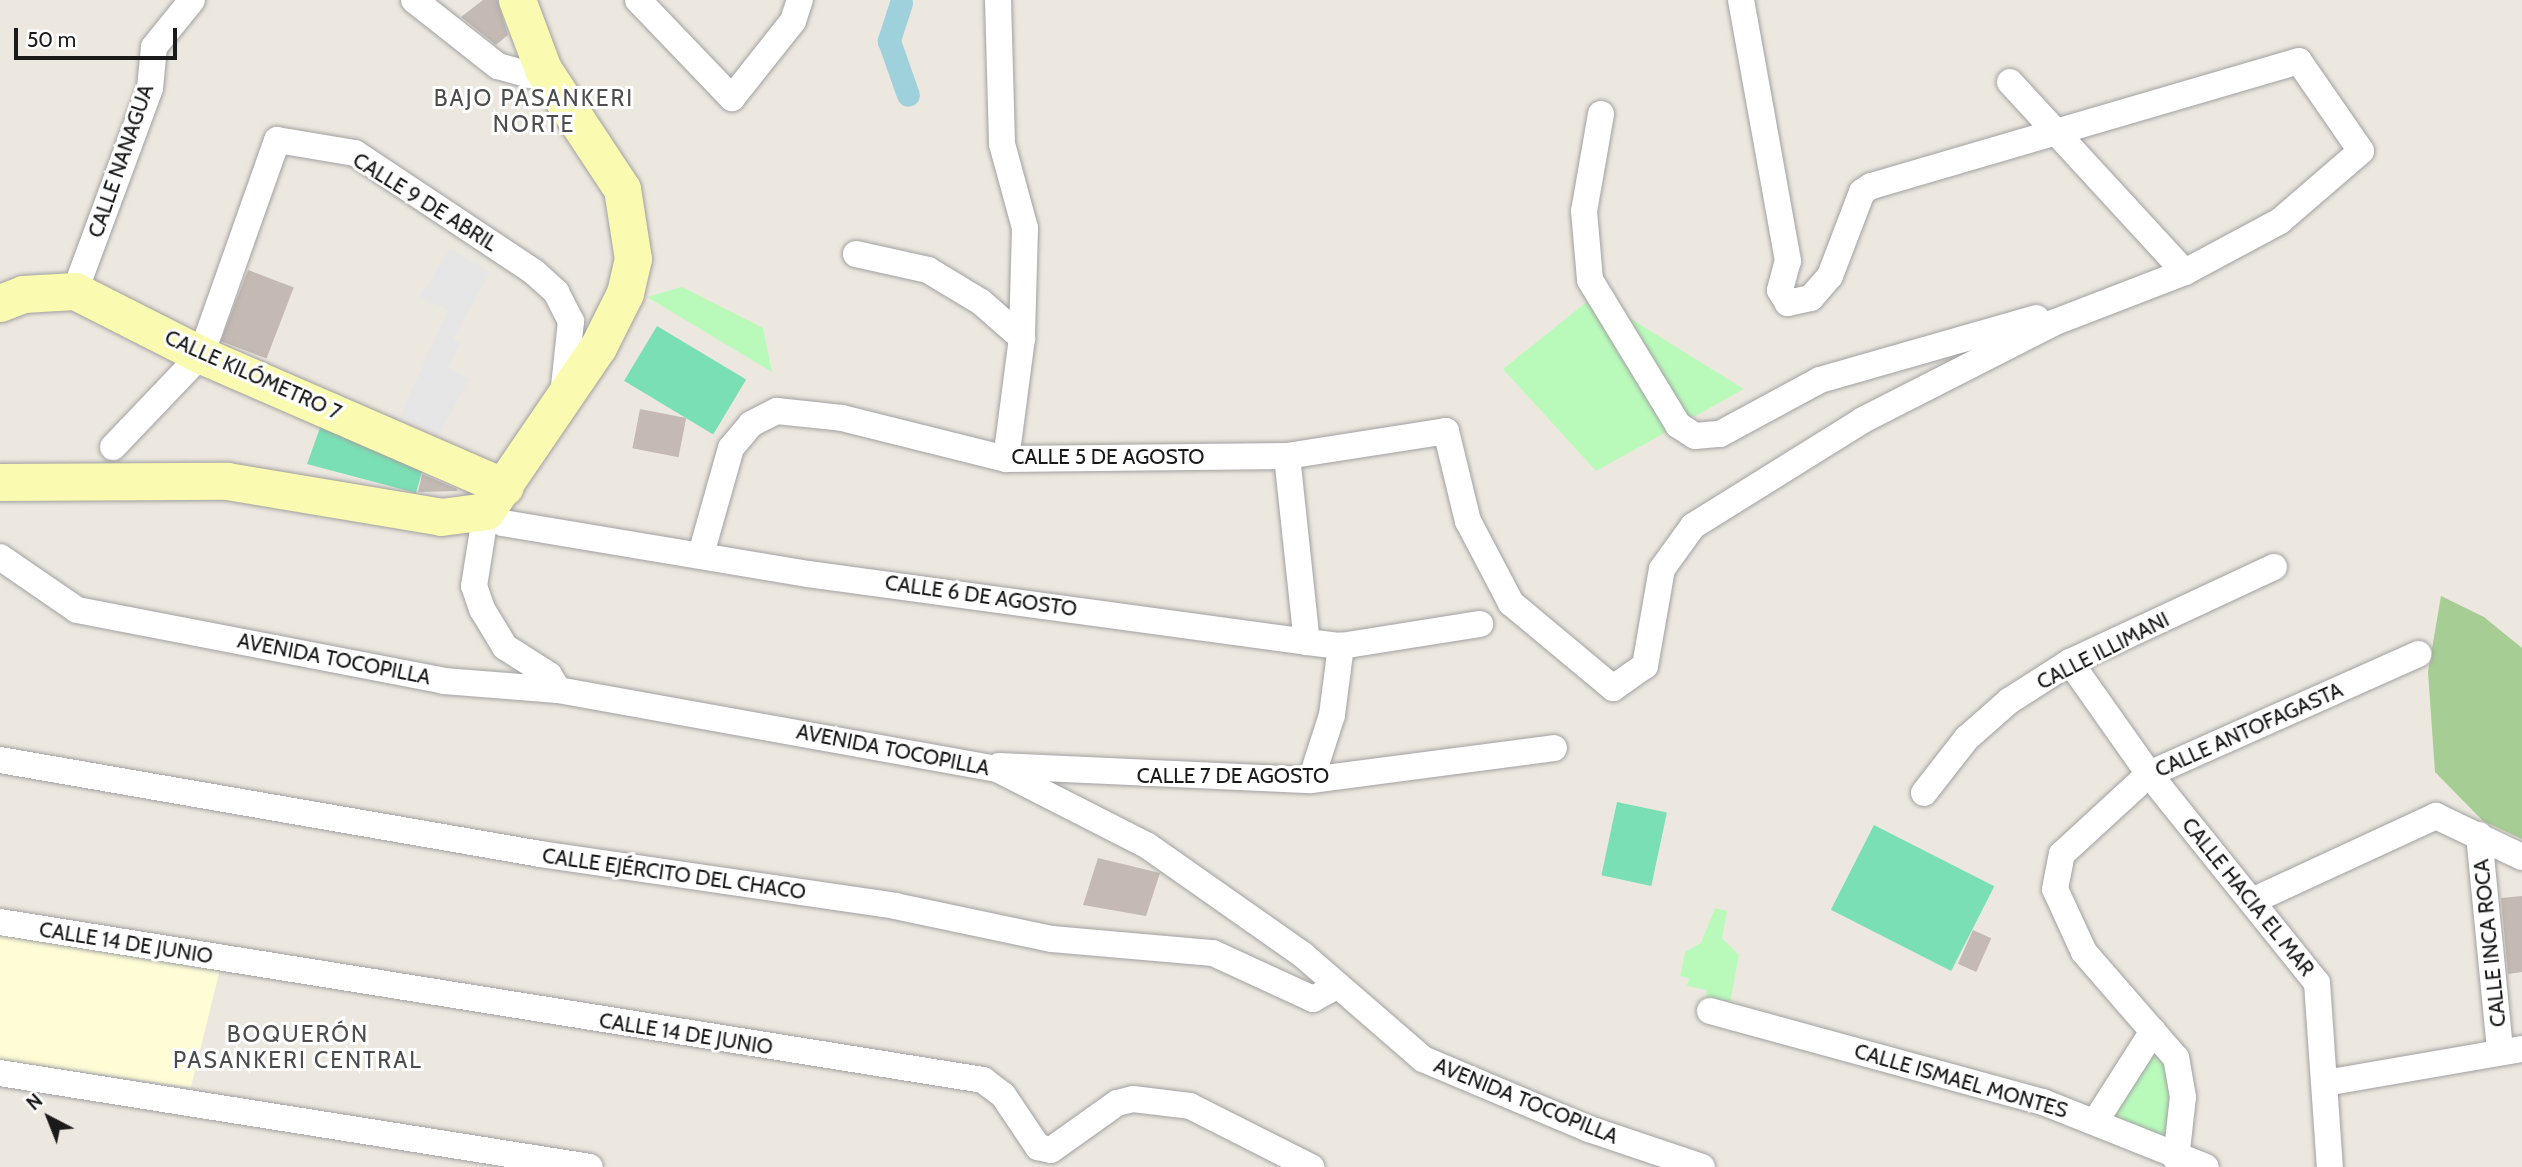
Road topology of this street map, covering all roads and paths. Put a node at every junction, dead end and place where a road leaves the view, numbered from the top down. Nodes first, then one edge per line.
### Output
1 (192, 0) edge
2 (414, 0) edge
3 (517, 0) edge
4 (638, 0) edge
5 (800, 0) edge
6 (998, 0) edge
7 (1741, 0) edge
8 (543, 69) junction
9 (2010, 82) dead end
10 (1601, 114) dead end
11 (2058, 130) junction
12 (856, 254) dead end
13 (2185, 272) junction
14 (75, 291) junction
15 (0, 303) edge
16 (2053, 323) junction
17 (1022, 338) junction
18 (201, 355) junction
19 (562, 394) junction
20 (113, 447) dead end
21 (1287, 456) junction
22 (1006, 459) junction
23 (0, 482) edge
24 (495, 499) junction
25 (701, 554) junction
26 (0, 556) edge
27 (2274, 567) dead end
28 (1480, 624) dead end
29 (1307, 642) junction
30 (1341, 646) junction
31 (2419, 653) dead end
32 (2070, 663) junction
33 (558, 690) junction
34 (1554, 748) dead end
35 (0, 760) edge
36 (997, 769) junction
37 (2149, 774) junction
38 (1311, 780) junction
39 (1924, 793) dead end
40 (2479, 835) junction
41 (2522, 856) edge
42 (2252, 901) junction
43 (0, 922) edge
44 (1336, 986) junction
45 (1710, 1011) dead end
46 (2152, 1031) junction
47 (2511, 1050) edge
48 (0, 1073) edge
49 (2325, 1083) junction
50 (2095, 1122) junction
51 (2176, 1158) junction
52 (590, 1167) edge
53 (1311, 1167) edge
54 (1702, 1167) edge
55 (2206, 1167) edge
56 (2330, 1167) edge

1 - 14 street, CALLE NANAGUA
2 - 8 street
3 - 8 main road
4 - 5 street
6 - 17 street
7 - 11 street
8 - 19 main road
9 - 11 street
10 - 16 street
11 - 13 street
11 - 13 street
12 - 17 street
13 - 16 street
14 - 15 main road
14 - 18 main road, CALLE KILÓMETRO 7
16 - 21 street, CALLE 5 DE AGOSTO
17 - 22 street
18 - 19 street, CALLE 9 DE ABRIL
18 - 20 street, CALLE 9 DE ABRIL
18 - 24 main road, CALLE KILÓMETRO 7
19 - 24 main road
21 - 22 street, CALLE 5 DE AGOSTO
21 - 29 street
22 - 25 street, CALLE 5 DE AGOSTO
23 - 24 main road
24 - 25 street, CALLE 6 DE AGOSTO
24 - 33 street
25 - 29 street, CALLE 6 DE AGOSTO
26 - 33 street, AVENIDA TOCOPILLA
27 - 32 street, CALLE ILLIMANI
28 - 30 street, CALLE 6 DE AGOSTO
29 - 30 street, CALLE 6 DE AGOSTO
30 - 38 street
31 - 37 street, CALLE ANTOFAGASTA
32 - 37 street, CALLE HACIA EL MAR
32 - 39 street, CALLE ILLIMANI
33 - 36 street, AVENIDA TOCOPILLA
34 - 38 street, CALLE 7 DE AGOSTO
35 - 44 street, CALLE EJÉRCITO DEL CHACO
36 - 38 street, CALLE 7 DE AGOSTO
36 - 44 street, AVENIDA TOCOPILLA
37 - 42 street, CALLE HACIA EL MAR
37 - 46 street, CALLE ANTOFAGASTA
40 - 41 street
40 - 42 street
40 - 47 street, CALLE INCA ROCA
42 - 49 street, CALLE HACIA EL MAR
43 - 53 street, CALLE 14 DE JUNIO
44 - 54 street, AVENIDA TOCOPILLA
45 - 50 street, CALLE ISMAEL MONTES
46 - 50 street
46 - 51 street
47 - 49 street
48 - 52 street
49 - 56 street, CALLE HACIA EL MAR
50 - 51 street, CALLE ISMAEL MONTES
51 - 55 street, CALLE ISMAEL MONTES

